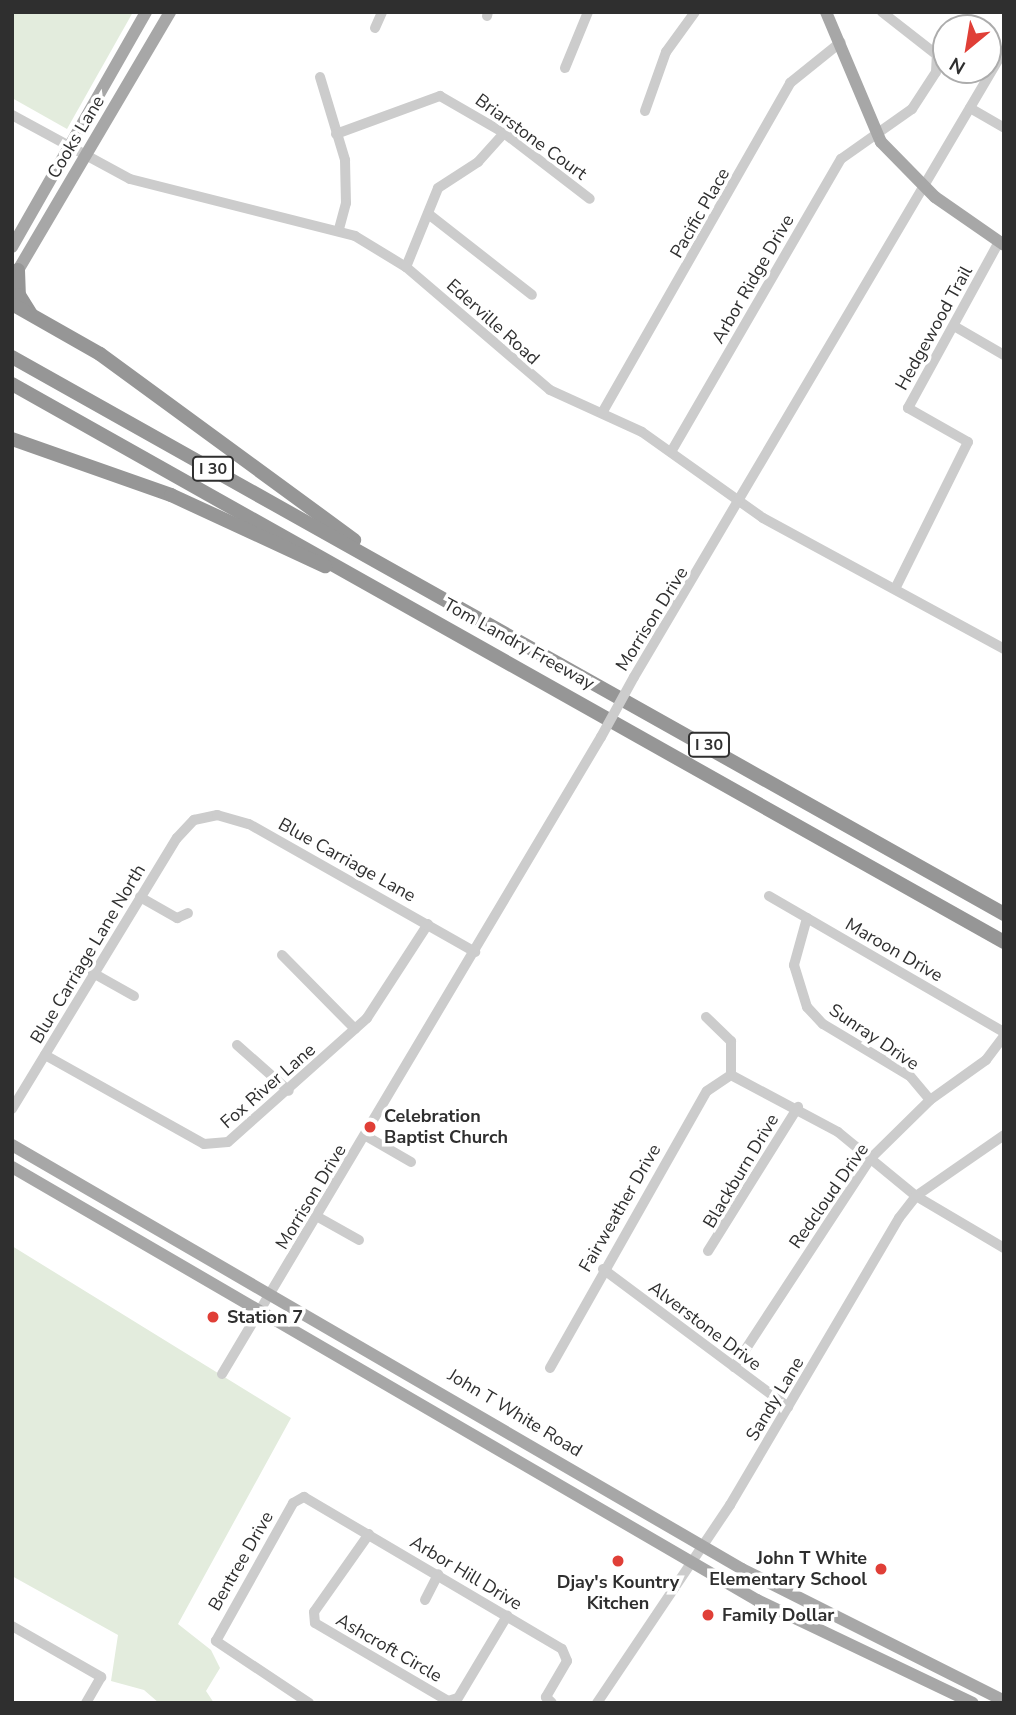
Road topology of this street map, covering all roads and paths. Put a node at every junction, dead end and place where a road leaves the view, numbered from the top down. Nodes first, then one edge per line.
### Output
1 (146, 12) edge
2 (170, 12) edge
3 (382, 12) edge
4 (588, 12) edge
5 (695, 12) edge
6 (826, 12) edge
7 (882, 12) edge
8 (375, 28) dead end
9 (129, 41) junction
10 (841, 42) junction
11 (1004, 50) edge
12 (148, 52) junction
13 (565, 68) dead end
14 (320, 77) dead end
15 (970, 108) junction
16 (645, 111) dead end
17 (12, 115) edge
18 (1004, 128) edge
19 (504, 133) junction
20 (876, 133) junction
21 (336, 134) junction
22 (68, 148) junction
23 (84, 158) junction
24 (924, 188) junction
25 (590, 199) dead end
26 (431, 216) junction
27 (338, 229) junction
28 (1001, 244) edge
29 (12, 247) edge
30 (406, 267) junction
31 (15, 275) edge
32 (532, 295) dead end
33 (12, 304) edge
34 (32, 315) junction
35 (954, 326) junction
36 (1004, 355) edge
37 (12, 357) edge
38 (12, 384) edge
39 (602, 413) junction
40 (12, 439) edge
41 (671, 452) junction
42 (741, 503) junction
43 (412, 582) junction
44 (895, 589) junction
45 (404, 601) junction
46 (1004, 649) edge
47 (197, 820) joint
48 (769, 895) dead end
49 (140, 897) junction
50 (188, 913) dead end
51 (1004, 914) edge
52 (807, 918) junction
53 (428, 924) junction
54 (1004, 942) edge
55 (475, 952) junction
56 (282, 955) dead end
57 (93, 973) junction
58 (134, 996) dead end
59 (706, 1017) dead end
60 (355, 1029) junction
61 (1004, 1034) edge
62 (237, 1045) dead end
63 (45, 1055) junction
64 (731, 1075) junction
65 (289, 1091) junction
66 (930, 1100) junction
67 (798, 1107) junction
68 (12, 1110) edge
69 (1004, 1135) edge
70 (366, 1136) junction
71 (12, 1145) edge
72 (870, 1159) junction
73 (411, 1162) dead end
74 (12, 1167) edge
75 (916, 1196) junction
76 (318, 1217) junction
77 (359, 1240) dead end
78 (1004, 1248) edge
79 (708, 1251) dead end
80 (603, 1269) junction
81 (272, 1293) junction
82 (261, 1310) junction
83 (734, 1367) junction
84 (550, 1368) dead end
85 (222, 1374) dead end
86 (788, 1407) junction
87 (297, 1499) joint
88 (369, 1534) junction
89 (701, 1543) junction
90 (691, 1559) junction
91 (438, 1574) junction
92 (425, 1600) dead end
93 (828, 1615) junction
94 (507, 1616) junction
95 (12, 1626) edge
96 (820, 1630) junction
97 (1004, 1701) edge
98 (86, 1703) edge
99 (309, 1703) edge
100 (552, 1703) edge
101 (597, 1703) edge
102 (972, 1703) edge

1 - 9 main road, Cooks Lane
2 - 12 main road, Cooks Lane
3 - 8 street
4 - 13 street
5 - 16 street
6 - 10 main road
7 - 20 street, Arbor Ridge Drive
9 - 12 main road
9 - 22 main road, Cooks Lane
10 - 20 main road
10 - 39 street, Pacific Place
11 - 15 street, Morrison Drive
12 - 23 main road, Cooks Lane
14 - 21 street
15 - 18 street
15 - 24 street, Morrison Drive
17 - 22 street, Ederville Road
19 - 21 street, Briarstone Court
19 - 25 street, Briarstone Court
19 - 26 street
20 - 24 main road
20 - 41 street, Arbor Ridge Drive
21 - 27 street
22 - 23 street, Ederville Road
22 - 29 main road, Cooks Lane
23 - 27 street, Ederville Road
23 - 31 main road, Cooks Lane
24 - 28 main road
24 - 42 street, Morrison Drive
26 - 30 street
26 - 32 street
27 - 30 street, Ederville Road
28 - 35 street, Hedgewood Trail
30 - 39 street, Ederville Road
31 - 34 highway
33 - 34 highway
34 - 43 highway
35 - 36 street
35 - 44 street, Hedgewood Trail
37 - 43 highway, Tom Landry Freeway / I 30
38 - 45 highway, Tom Landry Freeway / I 30
39 - 41 street, Ederville Road
40 - 45 highway
41 - 42 street, Ederville Road
42 - 44 street, Ederville Road
42 - 55 street, Morrison Drive, bridge
43 - 51 highway, Tom Landry Freeway / I 30
44 - 46 street, Ederville Road
45 - 54 highway, Tom Landry Freeway / I 30
47 - 49 street, Blue Carriage Lane North
47 - 53 street, Blue Carriage Lane
48 - 52 street, Maroon Drive
49 - 50 street
49 - 57 street, Blue Carriage Lane North
52 - 61 street, Maroon Drive
52 - 66 street, Sunray Drive
53 - 55 street, Blue Carriage Lane
53 - 60 street, Fox River Lane
55 - 70 street, Morrison Drive
56 - 60 street
57 - 58 street
57 - 63 street, Blue Carriage Lane North
59 - 64 street
60 - 65 street, Fox River Lane
61 - 66 street, Redcloud Drive
62 - 65 street
63 - 65 street, Fox River Lane
63 - 68 street, Blue Carriage Lane North
64 - 67 street
64 - 80 street, Fairweather Drive
66 - 72 street, Redcloud Drive
67 - 72 street
67 - 79 street, Blackburn Drive
69 - 75 street, Sandy Lane
70 - 73 street
70 - 76 street, Morrison Drive
71 - 81 main road, John T White Road
72 - 75 street
72 - 83 street, Redcloud Drive
74 - 82 main road, John T White Road
75 - 78 street
75 - 86 street, Sandy Lane
76 - 77 street
76 - 81 street, Morrison Drive
80 - 83 street, Alverstone Drive
80 - 84 street, Fairweather Drive
81 - 82 street, Morrison Drive
81 - 89 main road, John T White Road
82 - 85 street, Morrison Drive
82 - 90 main road, John T White Road
83 - 86 street, Alverstone Drive
86 - 89 street, Sandy Lane
87 - 88 street, Arbor Hill Drive
87 - 99 street, Bentree Drive
88 - 91 street, Arbor Hill Drive
88 - 94 street, Ashcroft Circle
89 - 90 street, Sandy Lane
89 - 93 main road, John T White Road
90 - 96 main road, John T White Road
90 - 101 street, Sandy Lane
91 - 92 street
91 - 94 street, Arbor Hill Drive
93 - 96 main road
93 - 97 main road, John T White Road
94 - 100 street, Arbor Hill Drive
95 - 98 street
96 - 102 main road, John T White Road

